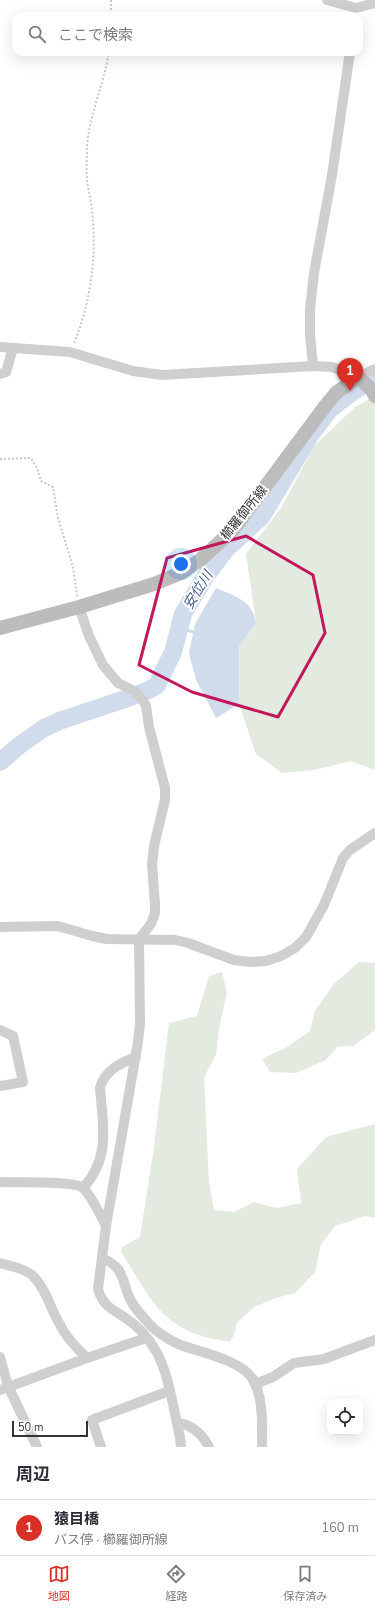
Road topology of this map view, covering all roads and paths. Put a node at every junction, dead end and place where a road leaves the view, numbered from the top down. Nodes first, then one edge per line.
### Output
1 (111, 0) edge
2 (327, 0) edge
3 (375, 3) edge
4 (111, 12) edge
5 (356, 12) edge
6 (108, 56) edge
7 (349, 56) edge
8 (0, 347) edge
9 (14, 348) junction
10 (70, 352) junction
11 (314, 366) junction
12 (375, 369) edge
13 (0, 374) edge
14 (367, 386) edge
15 (0, 459) edge
16 (79, 607) junction
17 (0, 628) edge
18 (375, 833) edge
19 (0, 927) edge
20 (139, 939) junction
21 (0, 1030) edge
22 (136, 1057) junction
23 (0, 1086) edge
24 (0, 1182) edge
25 (83, 1188) junction
26 (106, 1226) junction
27 (102, 1258) junction
28 (0, 1263) edge
29 (146, 1338) junction
30 (375, 1340) edge
31 (0, 1357) edge
32 (87, 1358) junction
33 (255, 1384) junction
34 (4, 1388) edge
35 (169, 1391) junction
36 (177, 1423) junction
37 (37, 1447) edge
38 (101, 1447) edge
39 (181, 1447) edge
40 (209, 1447) edge
41 (262, 1447) edge

1 - 4 path
2 - 5 street
3 - 5 street
6 - 10 path
7 - 11 street
8 - 9 street
9 - 10 street
9 - 13 street
10 - 11 street
11 - 14 street
12 - 14 street
14 - 16 main road, 櫛羅御所線
15 - 16 path
16 - 17 main road, 櫛羅御所線
16 - 20 street
18 - 20 street
19 - 20 street
20 - 22 street
21 - 23 street
22 - 25 street
22 - 26 street
24 - 25 street
25 - 26 street
26 - 27 street
27 - 29 street
27 - 33 street
28 - 32 street
29 - 32 street
29 - 35 street
30 - 33 street
31 - 34 street
32 - 34 street
33 - 41 street
34 - 37 street
35 - 36 street
35 - 38 street
36 - 39 street
36 - 40 street

